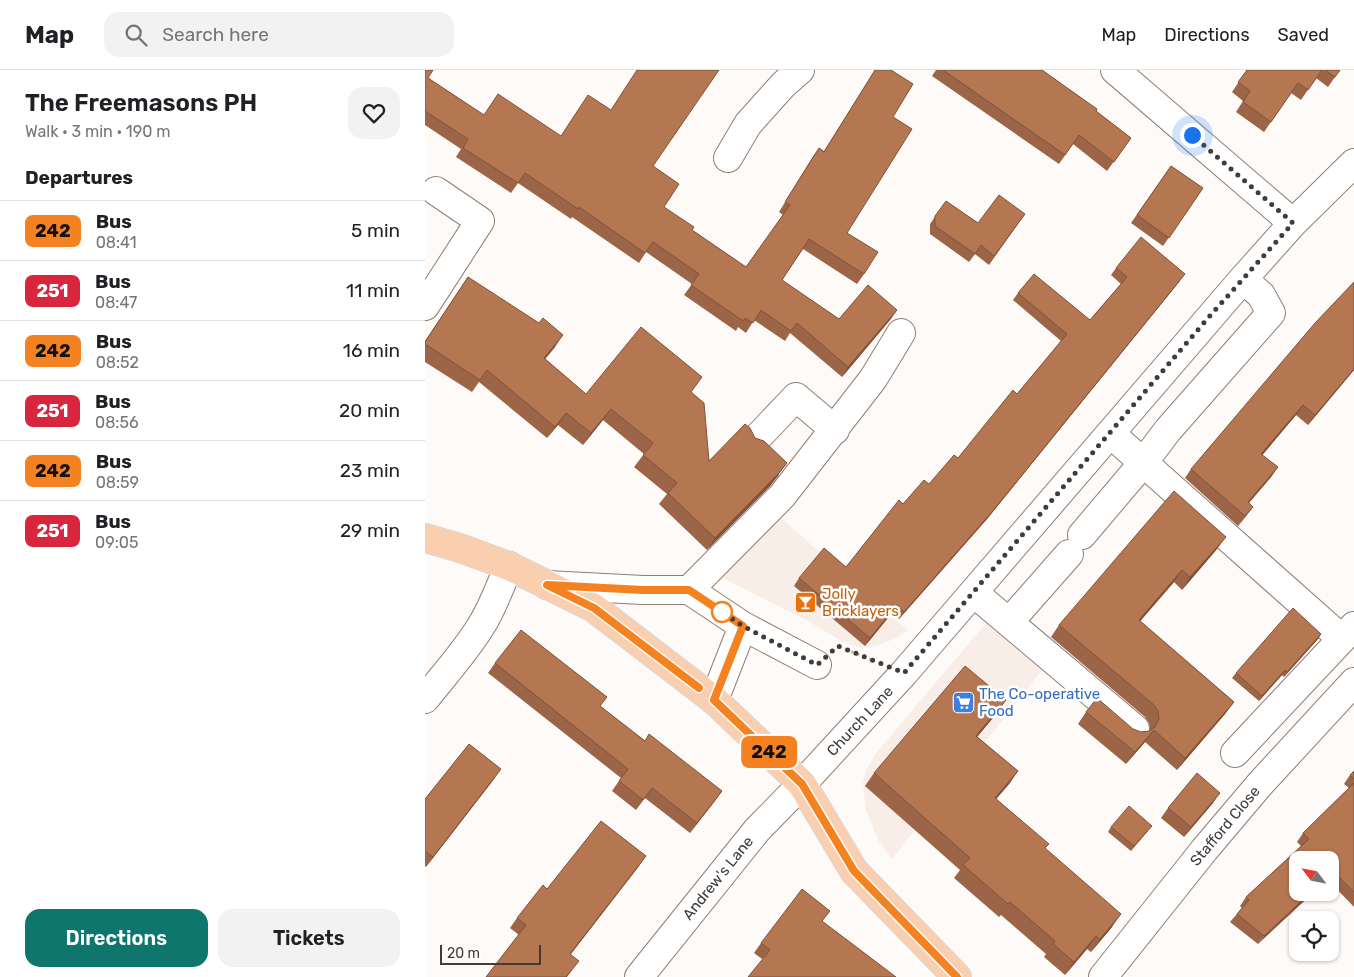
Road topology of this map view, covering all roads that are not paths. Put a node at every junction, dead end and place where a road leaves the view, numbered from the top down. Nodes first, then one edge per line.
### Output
1 (801, 70) edge
2 (1115, 70) edge
3 (728, 158) dead end
4 (1354, 163) edge
5 (436, 191) dead end
6 (1293, 223) junction
7 (1243, 279) junction
8 (425, 306) edge
9 (901, 333) dead end
10 (835, 430) junction
11 (1111, 434) junction
12 (757, 438) edge
13 (1143, 463) junction
14 (425, 538) edge
15 (509, 566) junction
16 (547, 585) junction
17 (689, 590) junction
18 (974, 592) junction
19 (1009, 622) junction
20 (743, 626) junction
21 (1348, 633) edge
22 (817, 665) road end
23 (1354, 682) edge
24 (425, 699) edge
25 (714, 700) junction
26 (1135, 729) edge
27 (1235, 753) dead end
28 (802, 784) junction
29 (639, 977) edge
30 (957, 977) edge
31 (1103, 977) edge

1 - 3 street
2 - 6 street
4 - 6 street, Church Lane
5 - 8 street
6 - 7 street, Church Lane
7 - 11 street, Church Lane
7 - 13 street
9 - 10 street
10 - 12 street
10 - 17 street
11 - 13 street
11 - 18 street, Church Lane
13 - 19 street
13 - 21 street
14 - 15 main road
15 - 16 main road
15 - 24 street
16 - 17 street
16 - 25 main road
17 - 20 street
18 - 19 street
18 - 28 street, Church Lane
19 - 26 street
20 - 22 street
20 - 25 street
21 - 27 street
23 - 31 street, Stafford Close
25 - 28 main road
28 - 29 street, Andrew's Lane
28 - 30 main road

